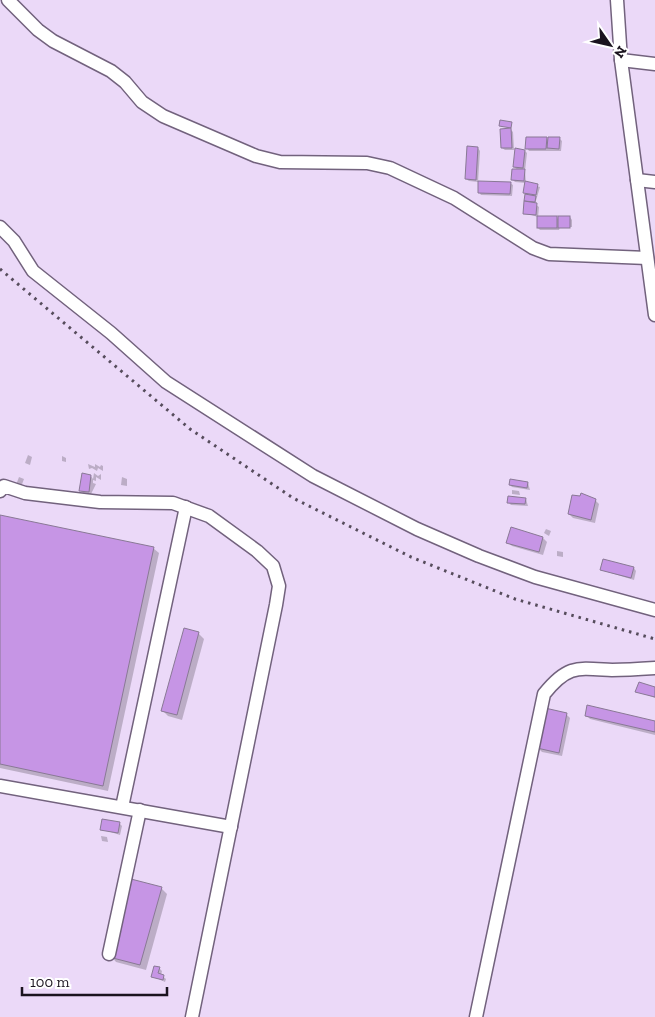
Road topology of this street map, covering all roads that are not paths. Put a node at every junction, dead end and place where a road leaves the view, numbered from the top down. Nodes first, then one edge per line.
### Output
1 (8, 0) edge
2 (617, 0) edge
3 (621, 60) junction
4 (655, 64) edge
5 (637, 180) junction
6 (655, 182) edge
7 (0, 227) edge
8 (646, 258) junction
9 (655, 315) edge
10 (0, 490) edge
11 (186, 507) junction
12 (655, 610) edge
13 (655, 668) edge
14 (0, 786) edge
15 (122, 807) junction
16 (140, 810) junction
17 (230, 827) junction
18 (109, 954) dead end
19 (192, 1017) edge
20 (476, 1017) edge

1 - 8 street
2 - 3 street
3 - 4 street
3 - 5 street
5 - 6 street
5 - 8 street
7 - 12 street
8 - 9 street
10 - 11 street
11 - 15 street
11 - 17 street
13 - 20 street
14 - 15 street
15 - 16 street
16 - 17 street
16 - 18 street
17 - 19 street

